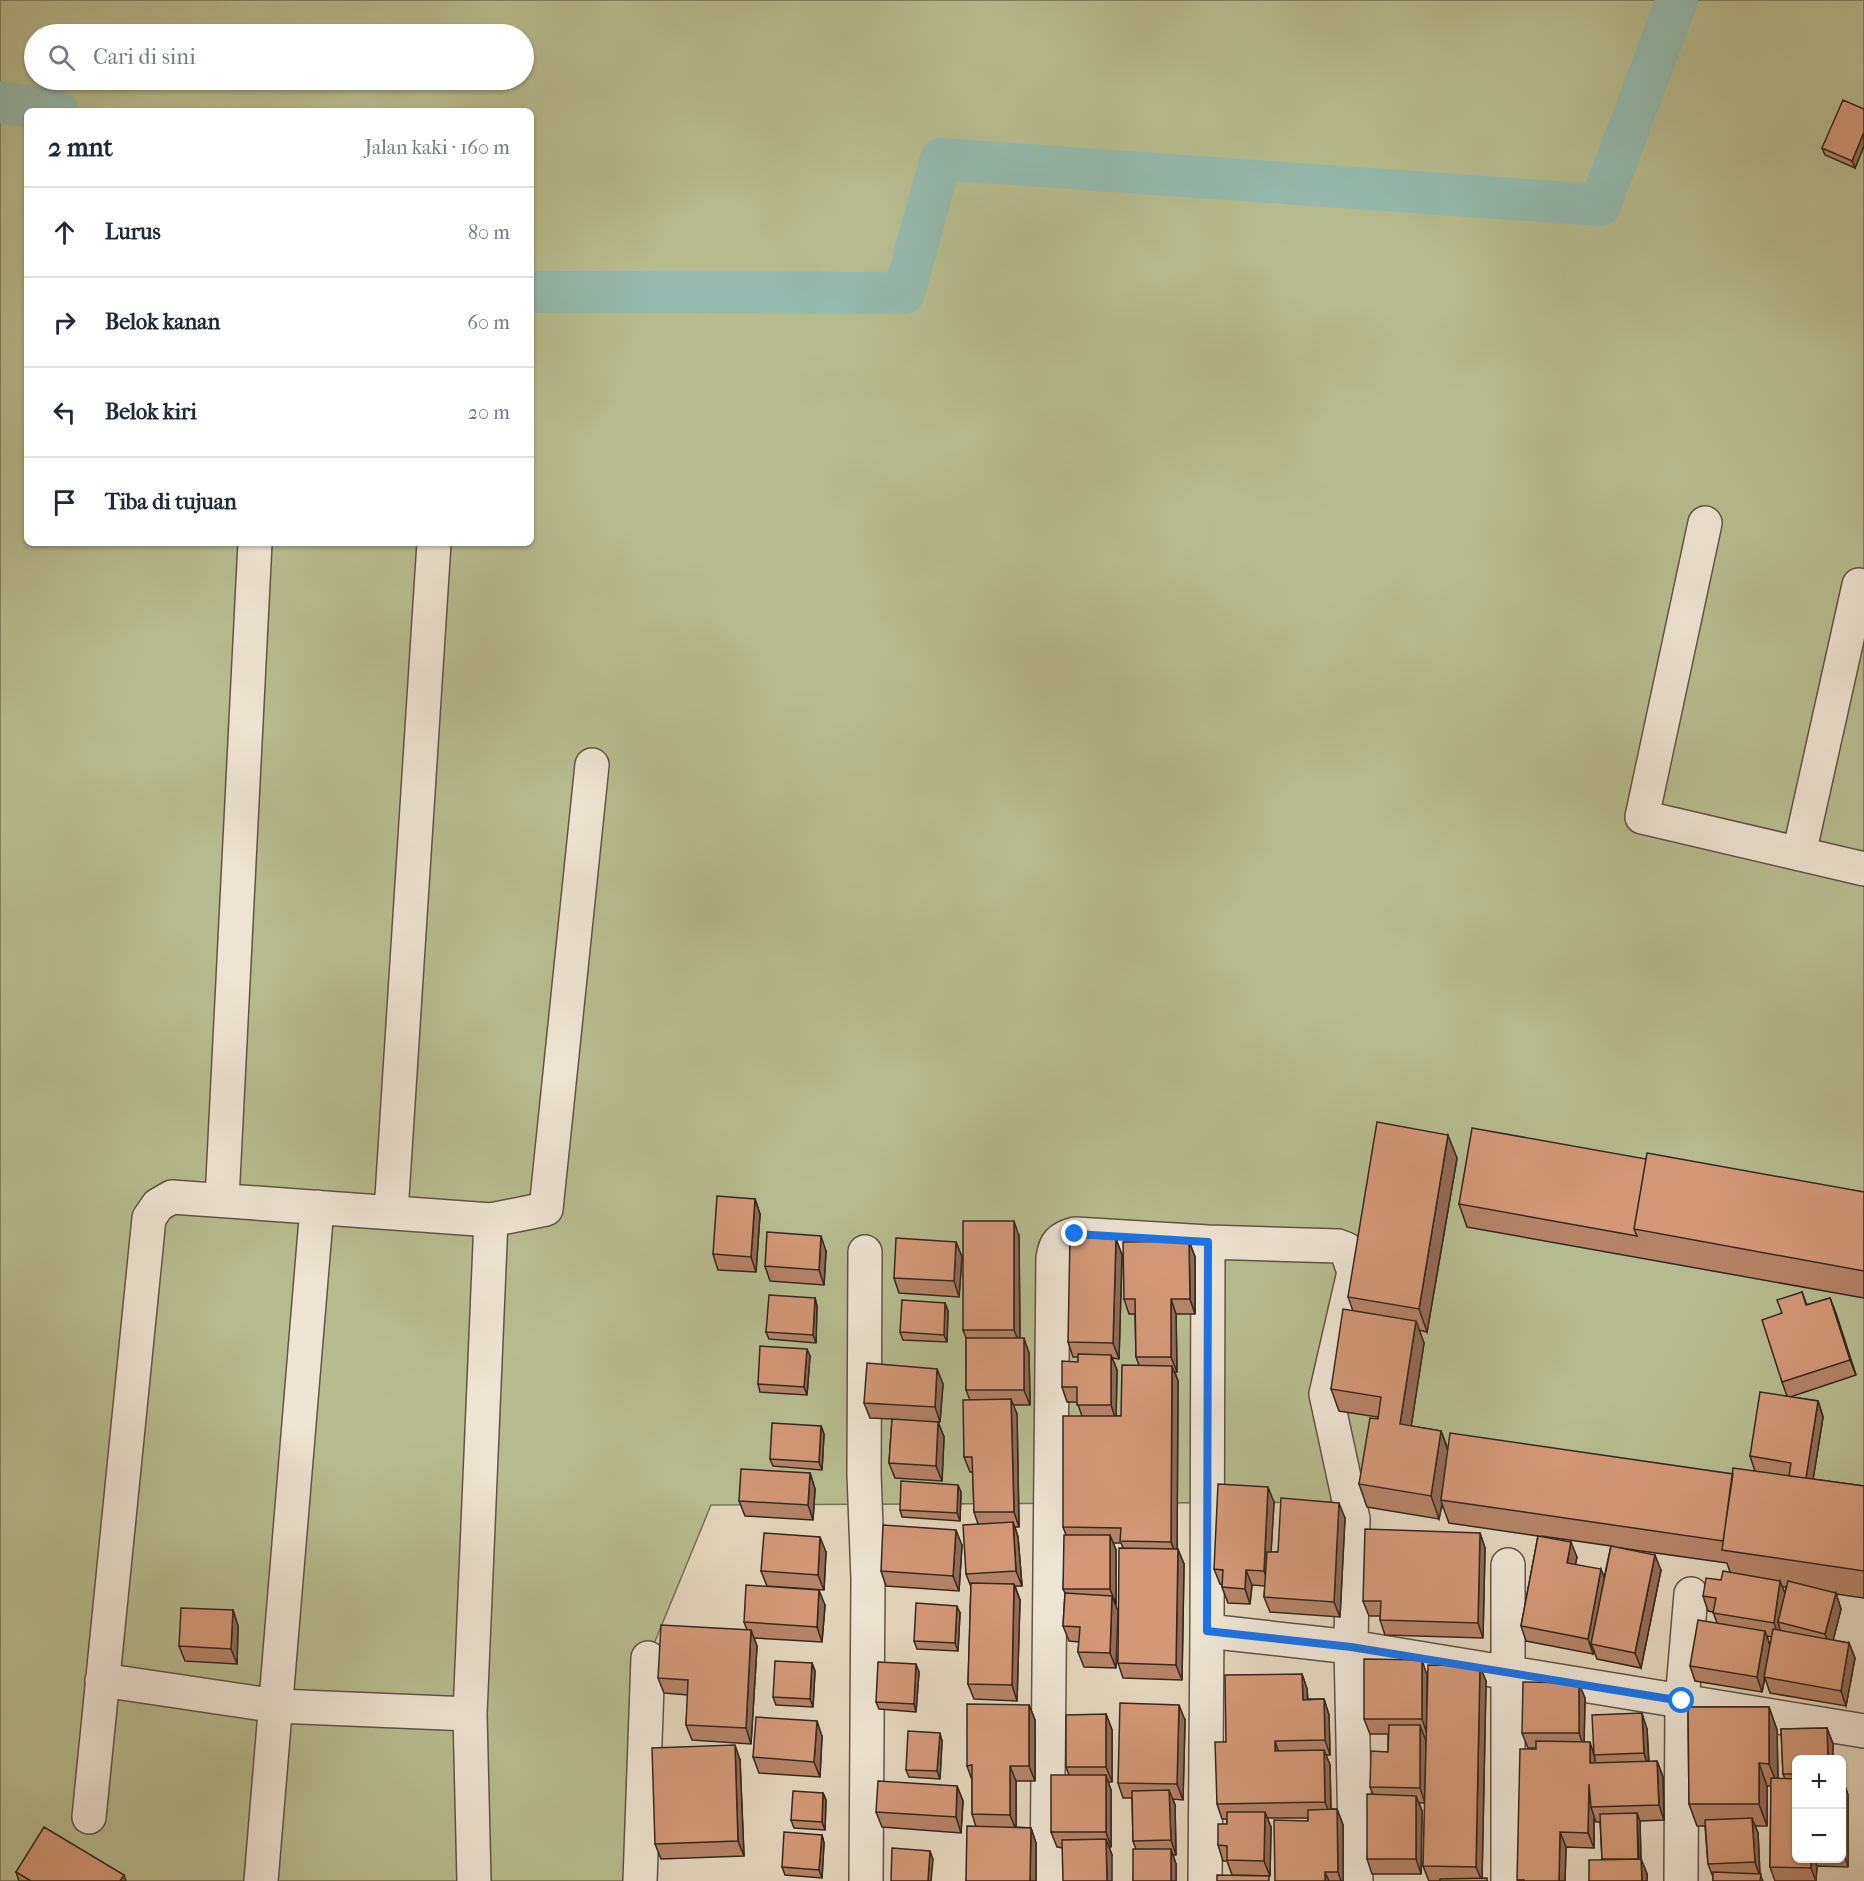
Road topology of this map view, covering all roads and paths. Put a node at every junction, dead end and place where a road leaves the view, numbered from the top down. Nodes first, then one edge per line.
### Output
1 (1705, 523) dead end
2 (255, 546) edge
3 (434, 546) edge
4 (1859, 585) dead end
5 (592, 765) dead end
6 (1799, 854) junction
7 (1864, 869) edge
8 (222, 1200) junction
9 (317, 1207) junction
10 (391, 1212) junction
11 (491, 1220) junction
12 (1208, 1242) junction
13 (865, 1252) dead end
14 (1508, 1565) dead end
15 (1691, 1594) dead end
16 (1207, 1631) junction
17 (1351, 1647) junction
18 (648, 1658) dead end
19 (1508, 1673) junction
20 (102, 1680) junction
21 (1682, 1701) junction
22 (277, 1706) junction
23 (470, 1714) junction
24 (1864, 1731) edge
25 (89, 1818) dead end
26 (261, 1881) edge
27 (474, 1881) edge
28 (640, 1881) edge
29 (866, 1881) edge
30 (1047, 1881) edge
31 (1205, 1881) edge
32 (1356, 1881) edge
33 (1508, 1881) edge
34 (1681, 1881) edge

1 - 6 street
2 - 8 street
3 - 10 street
4 - 6 street
5 - 11 street
6 - 7 street
8 - 9 street
8 - 20 street
9 - 10 street
9 - 22 street
10 - 11 street
11 - 23 street
12 - 16 street
12 - 17 street
12 - 30 street
13 - 29 street
14 - 19 street
15 - 21 street
16 - 17 street
16 - 31 street
17 - 19 street
17 - 32 street
18 - 28 street
19 - 21 street
19 - 33 street
20 - 22 street
20 - 25 street
21 - 24 street
21 - 34 street
22 - 23 street
22 - 26 street
23 - 27 street

